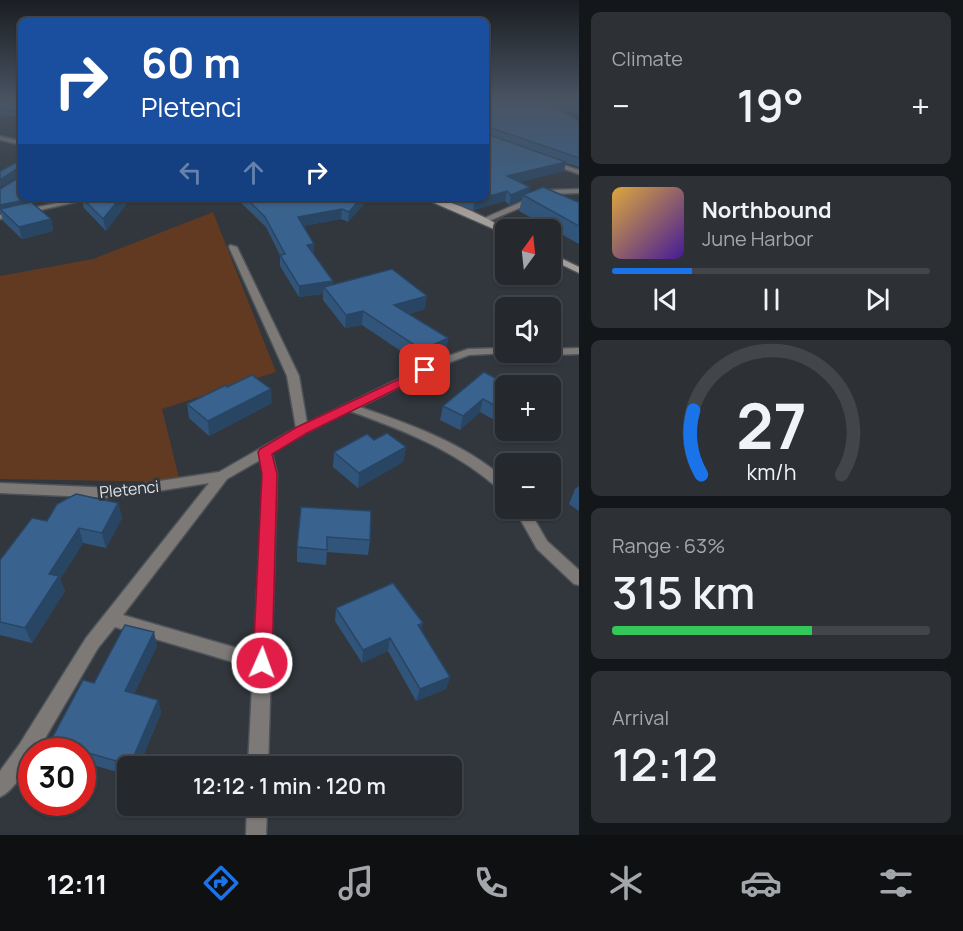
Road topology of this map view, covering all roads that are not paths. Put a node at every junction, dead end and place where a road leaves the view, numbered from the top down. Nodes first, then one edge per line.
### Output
1 (0, 138) edge
2 (18, 142) edge
3 (545, 160) edge
4 (579, 172) edge
5 (579, 191) edge
6 (76, 201) edge
7 (435, 201) edge
8 (0, 217) edge
9 (484, 220) junction
10 (495, 226) edge
11 (233, 247) dead end
12 (561, 261) edge
13 (579, 270) edge
14 (495, 351) edge
15 (579, 351) edge
16 (561, 352) edge
17 (349, 407) junction
18 (302, 430) junction
19 (265, 452) junction
20 (222, 476) junction
21 (495, 477) edge
22 (0, 488) edge
23 (527, 519) edge
24 (579, 579) edge
25 (113, 619) junction
26 (262, 663) junction
27 (258, 756) edge
28 (0, 787) edge
29 (257, 816) edge
30 (256, 835) edge

1 - 2 street
3 - 4 street
5 - 9 street
6 - 8 street
7 - 9 main road
9 - 10 main road
11 - 18 street
12 - 13 main road
14 - 17 street, Pletenci
15 - 16 street
17 - 18 street, Pletenci
17 - 21 street
18 - 19 street, Pletenci
19 - 20 street, Pletenci
19 - 26 street
20 - 22 street, Pletenci
20 - 25 street, Pletenci
23 - 24 street
25 - 26 street
25 - 28 street, Pletenci
26 - 27 street
29 - 30 street

